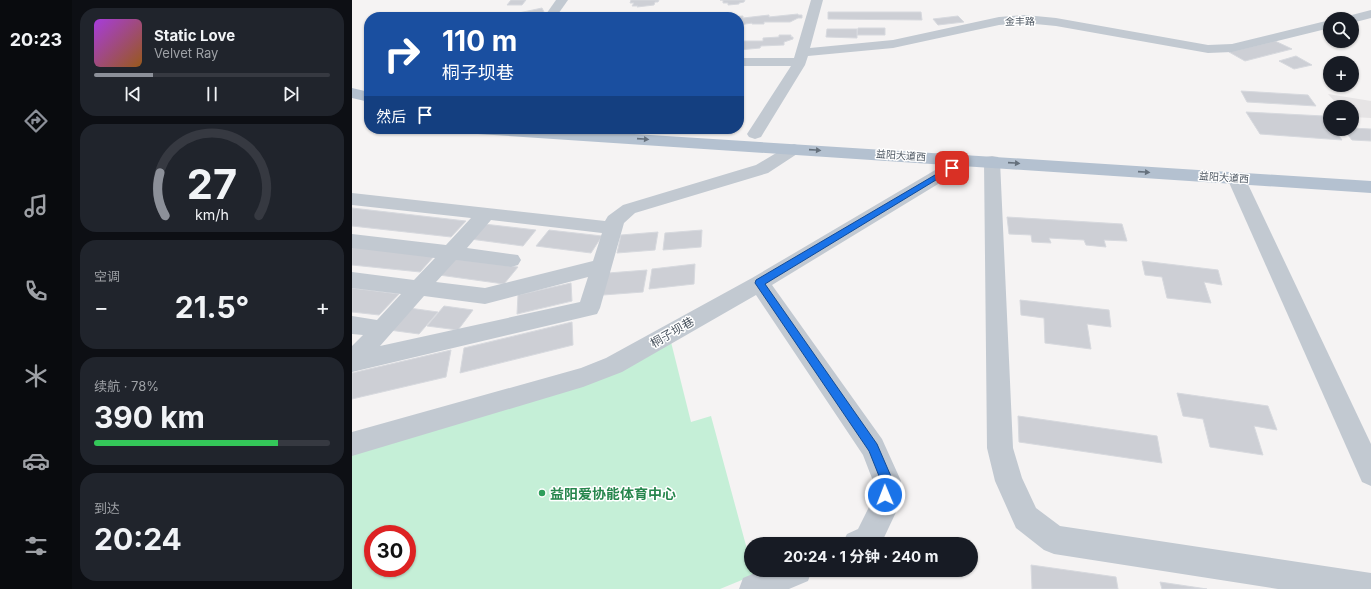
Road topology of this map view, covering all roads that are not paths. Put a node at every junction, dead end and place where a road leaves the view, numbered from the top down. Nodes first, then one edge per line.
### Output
1 (562, 0) edge
2 (817, 0) edge
3 (554, 12) edge
4 (1371, 14) edge
5 (1359, 17) edge
6 (1323, 26) edge
7 (744, 51) edge
8 (757, 51) dead end
9 (800, 58) junction
10 (744, 62) edge
11 (352, 93) edge
12 (364, 96) edge
13 (744, 133) edge
14 (557, 134) edge
15 (755, 134) junction
16 (794, 149) junction
17 (965, 160) junction
18 (992, 161) junction
19 (1371, 172) edge
20 (1236, 178) junction
21 (1371, 187) edge
22 (352, 198) edge
23 (486, 214) junction
24 (613, 228) junction
25 (352, 241) edge
26 (451, 253) junction
27 (511, 260) dead end
28 (601, 266) junction
29 (352, 280) edge
30 (760, 283) junction
31 (419, 288) junction
32 (352, 325) edge
33 (382, 329) junction
34 (352, 362) edge
35 (352, 444) edge
36 (1371, 473) edge
37 (869, 537) edge
38 (781, 577) edge
39 (1371, 588) edge
40 (754, 589) edge

1 - 3 street
2 - 9 street
4 - 5 street
6 - 9 street, 金丰路
7 - 8 street
9 - 10 street, 金丰路
9 - 15 street
11 - 12 main road
13 - 15 main road, 益阳大道西
14 -> 16 main road, 益阳大道西
15 - 19 main road, 益阳大道西
16 -> 17 main road, 益阳大道西
16 - 24 street
17 - 18 main road, 益阳大道西
17 - 30 street, 桐子坝巷
18 -> 20 main road, 益阳大道西
18 - 39 street
20 - 21 main road, 益阳大道西
20 - 36 street
22 - 23 street
23 - 24 street
23 - 26 street
24 - 28 street
25 - 26 street
26 - 27 street
26 - 31 street
28 - 31 street
28 - 34 street
29 - 31 street
30 - 35 street, 桐子坝巷
30 - 37 street
31 - 33 street
32 - 33 street
33 - 34 street
38 - 40 street

